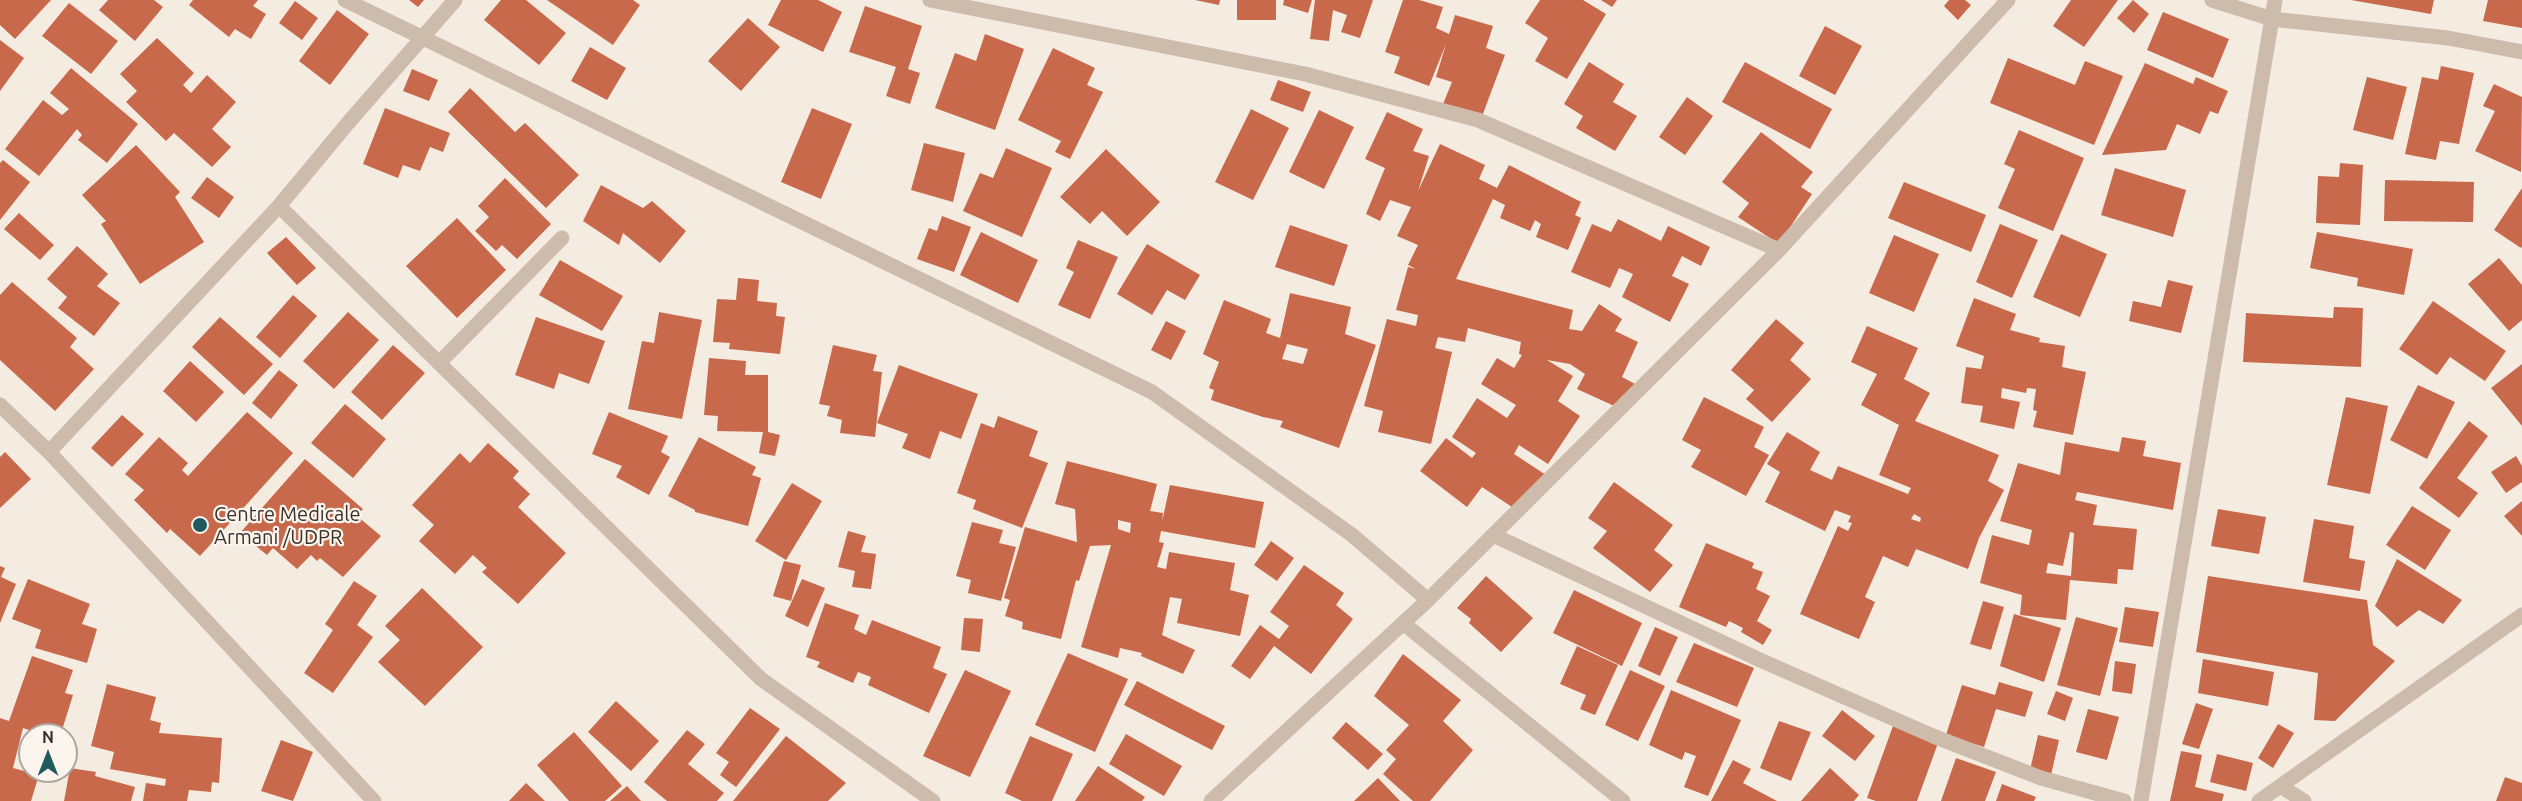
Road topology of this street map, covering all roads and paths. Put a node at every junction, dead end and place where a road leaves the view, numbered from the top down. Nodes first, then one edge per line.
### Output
1 (345, 0) edge
2 (455, 0) edge
3 (930, 0) edge
4 (2008, 0) edge
5 (2212, 0) edge
6 (2275, 0) edge
7 (2272, 19) junction
8 (424, 38) junction
9 (2522, 52) edge
10 (279, 206) junction
11 (562, 238) dead end
12 (1779, 250) junction
13 (439, 363) junction
14 (0, 405) edge
15 (49, 452) junction
16 (1492, 535) junction
17 (1428, 600) junction
18 (2522, 615) edge
19 (1403, 623) junction
20 (2282, 787) junction
21 (374, 801) edge
22 (933, 801) edge
23 (1211, 801) edge
24 (1623, 801) edge
25 (2124, 801) edge
26 (2141, 801) edge
27 (2259, 801) edge
28 (2304, 801) edge

1 - 8 street
2 - 8 street
3 - 12 street
4 - 12 street
5 - 7 street
6 - 7 street
7 - 9 street
7 - 26 street
8 - 10 street
8 - 17 street
10 - 13 street
10 - 15 street
11 - 13 street
12 - 16 street
13 - 22 street
14 - 15 street
15 - 21 street
16 - 17 street
16 - 25 street
17 - 19 street
18 - 20 street
19 - 23 street
19 - 24 street
20 - 27 street
20 - 28 street

